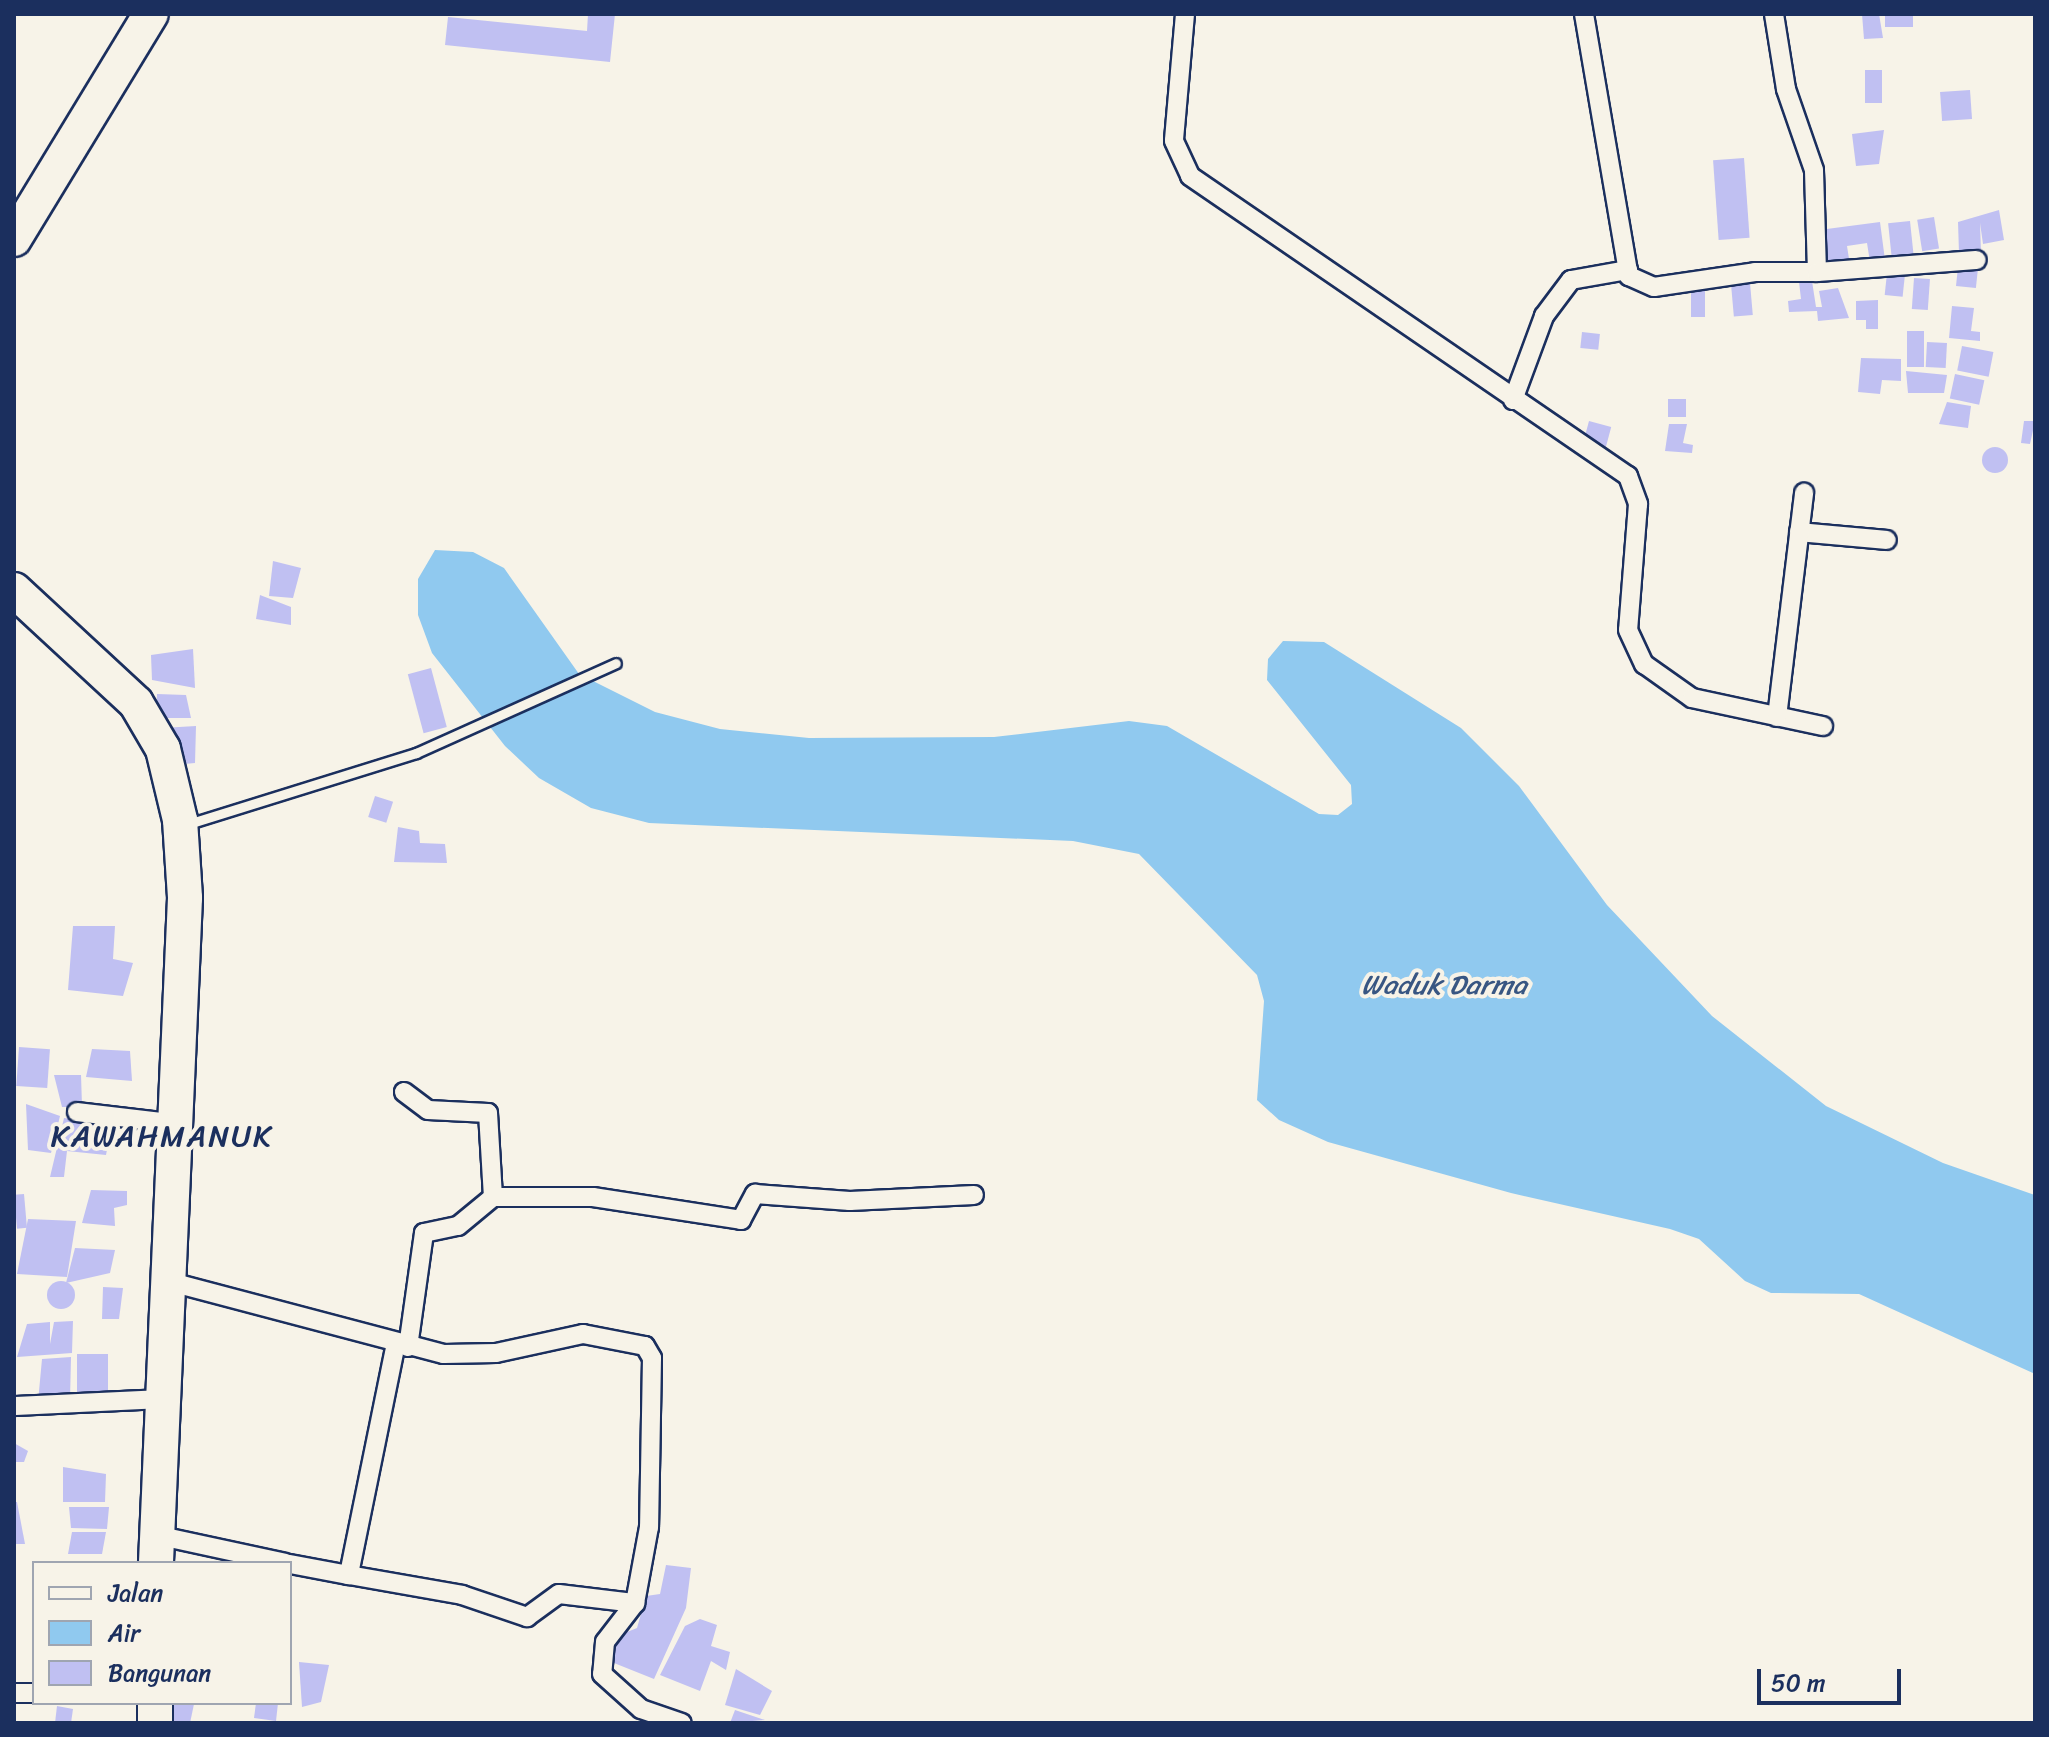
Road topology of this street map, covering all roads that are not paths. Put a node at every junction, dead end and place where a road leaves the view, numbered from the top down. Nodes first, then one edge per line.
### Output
1 (151, 14) edge
2 (1185, 14) edge
3 (1584, 14) edge
4 (1774, 14) edge
5 (14, 239) edge
6 (1977, 260) dead end
7 (1628, 270) junction
8 (1817, 272) junction
9 (1513, 400) junction
10 (1804, 493) dead end
11 (1799, 532) junction
12 (1887, 540) dead end
13 (14, 590) edge
14 (616, 663) dead end
15 (1777, 717) junction
16 (1823, 726) dead end
17 (180, 826) junction
18 (404, 1092) dead end
19 (77, 1112) dead end
20 (171, 1123) junction
21 (974, 1195) dead end
22 (493, 1197) junction
23 (167, 1281) junction
24 (402, 1345) junction
25 (164, 1399) junction
26 (14, 1406) edge
27 (156, 1549) edge
28 (261, 1561) edge
29 (292, 1565) edge
30 (349, 1575) junction
31 (635, 1603) junction
32 (682, 1723) edge

1 - 5 highway
2 - 9 street
3 - 7 street
4 - 8 street
6 - 8 street
7 - 8 street
7 - 9 street
9 - 15 street
10 - 11 street
11 - 12 street
11 - 15 street
13 - 17 highway
14 - 17 lane
15 - 16 street
17 - 20 highway
18 - 22 street
19 - 20 street
20 - 23 highway
21 - 22 street
22 - 24 street
23 - 24 street
23 - 25 highway
24 - 30 street
24 - 31 street
25 - 26 street
25 - 27 highway
27 - 28 street
29 - 30 street
30 - 31 street
31 - 32 street

